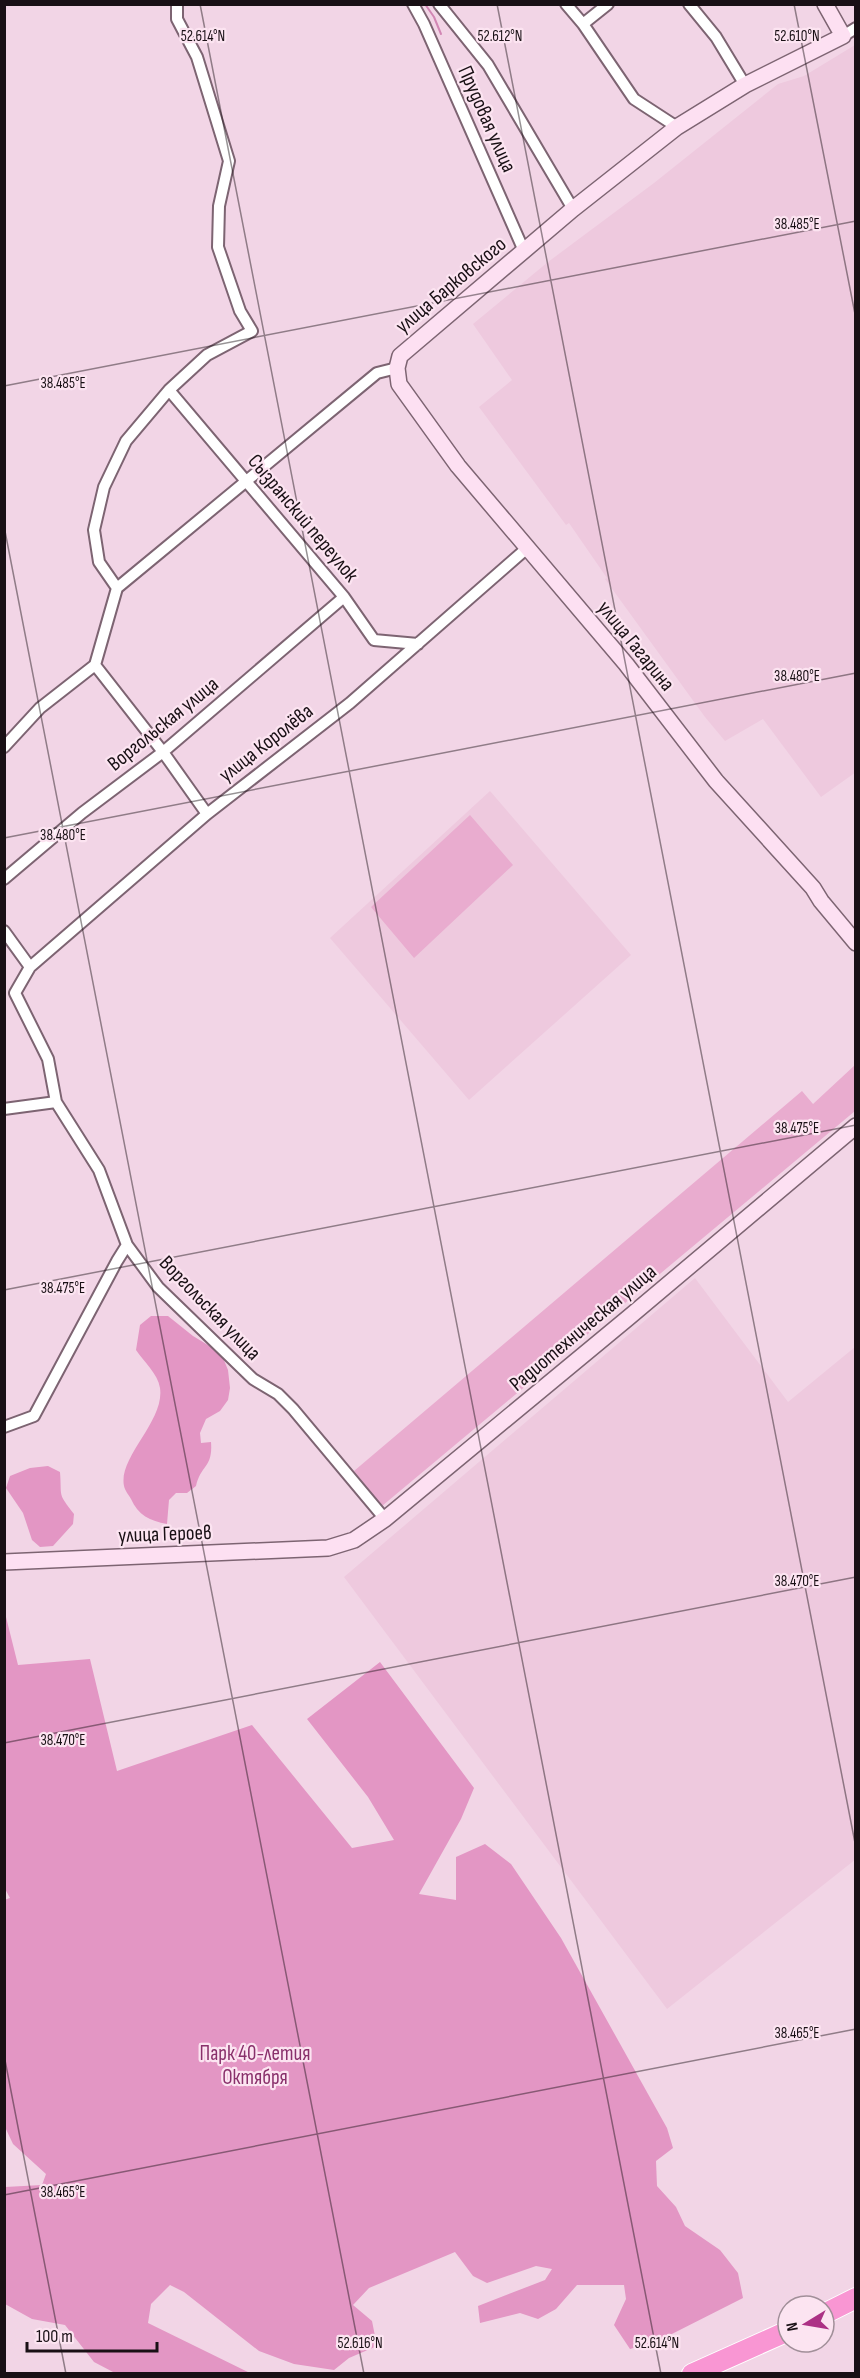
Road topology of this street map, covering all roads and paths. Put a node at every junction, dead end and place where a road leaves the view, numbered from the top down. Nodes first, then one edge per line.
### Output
1 (177, 4) edge
2 (413, 4) edge
3 (439, 4) edge
4 (566, 4) edge
5 (608, 4) edge
6 (689, 4) edge
7 (825, 4) edge
8 (583, 24) junction
9 (849, 32) edge
10 (746, 85) junction
11 (677, 127) junction
12 (573, 209) junction
13 (524, 250) junction
14 (397, 368) junction
15 (169, 390) junction
16 (246, 480) junction
17 (526, 549) junction
18 (117, 588) junction
19 (344, 597) junction
20 (418, 644) junction
21 (95, 665) junction
22 (4, 747) edge
23 (163, 752) junction
24 (207, 814) junction
25 (4, 879) edge
26 (4, 932) edge
27 (855, 943) edge
28 (30, 967) junction
29 (56, 1102) junction
30 (4, 1109) edge
31 (855, 1126) edge
32 (128, 1245) junction
33 (4, 1427) edge
34 (385, 1519) junction
35 (328, 1548) joint
36 (4, 1562) edge
37 (855, 2298) edge
38 (836, 2308) edge
39 (776, 2336) edge
40 (692, 2373) edge

1 - 15 street
2 - 13 street, Прудовая улица
3 - 12 street, Прудовая улица
4 - 8 street
5 - 8 street
6 - 10 street
7 - 9 street
8 - 11 street
9 - 10 street, улица Барковского
10 - 11 street, улица Барковского
11 - 12 street, улица Барковского
12 - 13 street, улица Барковского
13 - 14 street, улица Барковского
14 - 16 street, улица Барковского
14 - 17 street, улица Гагарина
15 - 16 street, Сызранский переулок
15 - 18 street
16 - 18 street, улица Барковского
16 - 19 street, Сызранский переулок
17 - 20 street, улица Королёва
17 - 27 street, улица Гагарина
18 - 21 street
19 - 20 street, Сызранский переулок
19 - 23 street, Воргольская улица
20 - 24 street, улица Королёва
21 - 22 street
21 - 23 street
23 - 24 street
23 - 25 street, Воргольская улица
24 - 28 street, улица Королёва
26 - 28 street
28 - 29 street, Воргольская улица
29 - 30 street
29 - 32 street, Воргольская улица
31 - 34 street, Радиотехническая улица
32 - 33 street
32 - 34 street, Воргольская улица
34 - 35 street, Радиотехническая улица
35 - 36 street, улица Героев
37 - 38 highway
39 - 40 highway

